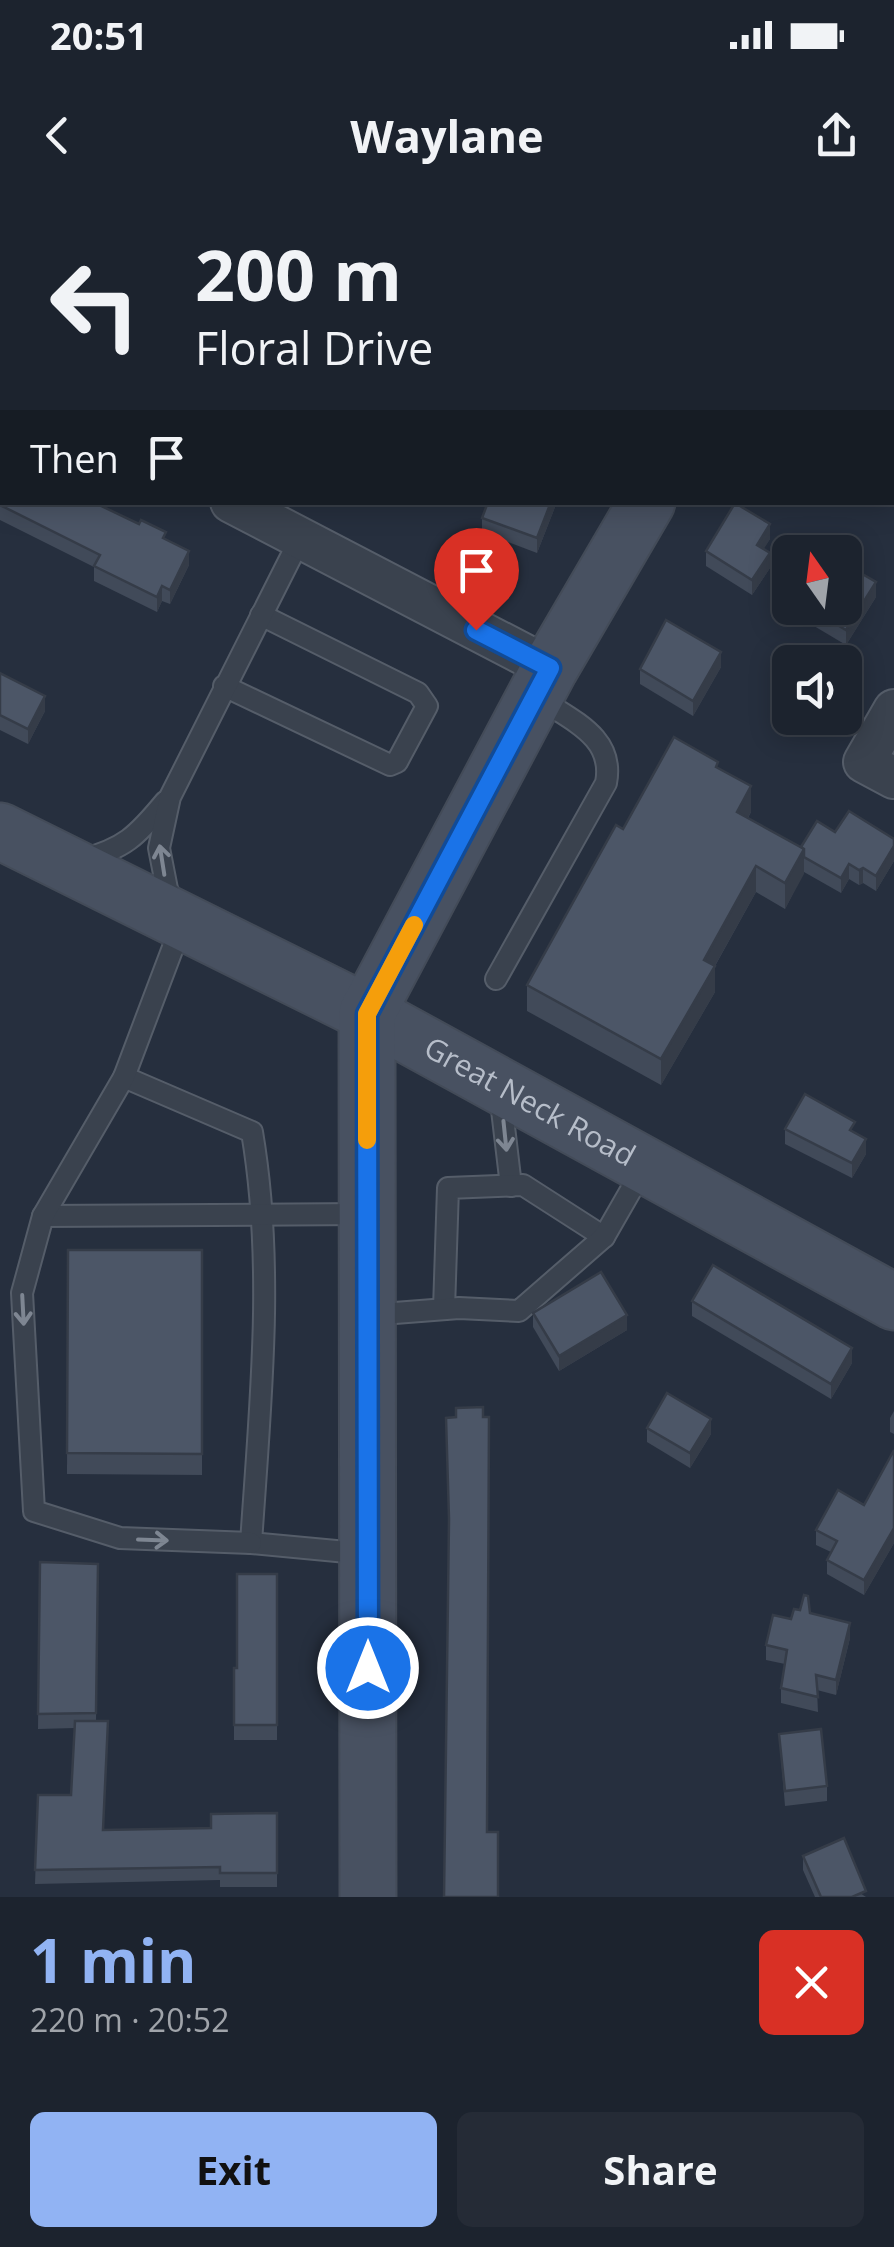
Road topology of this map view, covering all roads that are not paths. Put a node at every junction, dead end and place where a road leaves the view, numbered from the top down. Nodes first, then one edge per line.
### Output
1 (237, 505) edge
2 (645, 505) edge
3 (300, 539) junction
4 (260, 615) junction
5 (543, 682) junction
6 (224, 686) junction
7 (894, 710) edge
8 (879, 770) edge
9 (170, 797) junction
10 (0, 831) edge
11 (67, 864) junction
12 (182, 921) junction
13 (496, 979) dead end
14 (367, 1014) junction
15 (124, 1078) junction
16 (500, 1086) junction
17 (645, 1166) junction
18 (511, 1186) junction
19 (367, 1214) junction
20 (261, 1215) junction
21 (43, 1216) junction
22 (604, 1237) junction
23 (894, 1302) edge
24 (444, 1309) junction
25 (368, 1315) junction
26 (251, 1543) junction
27 (368, 1554) junction
28 (368, 1897) edge

1 - 3 street
2 - 5 street
3 - 4 lane
3 - 5 street
4 - 6 lane
4 - 6 lane
5 - 13 lane
5 - 14 street
6 - 9 lane
7 - 8 street
9 - 11 lane
12 -> 9 lane
10 - 11 street, Great Neck Road
11 - 12 street, Great Neck Road
12 - 14 street, Great Neck Road
12 - 15 lane
14 - 16 street, Great Neck Road
14 - 19 street
15 - 20 lane
15 - 21 lane
16 - 17 street, Great Neck Road
16 -> 18 lane
17 - 22 lane
17 - 23 street, Great Neck Road
18 - 22 lane
18 - 24 lane
19 - 20 lane
19 - 25 street
20 - 21 lane
20 - 26 lane
21 -> 26 lane
22 - 24 lane
24 - 25 lane
25 - 27 street
26 - 27 lane
27 - 28 street

